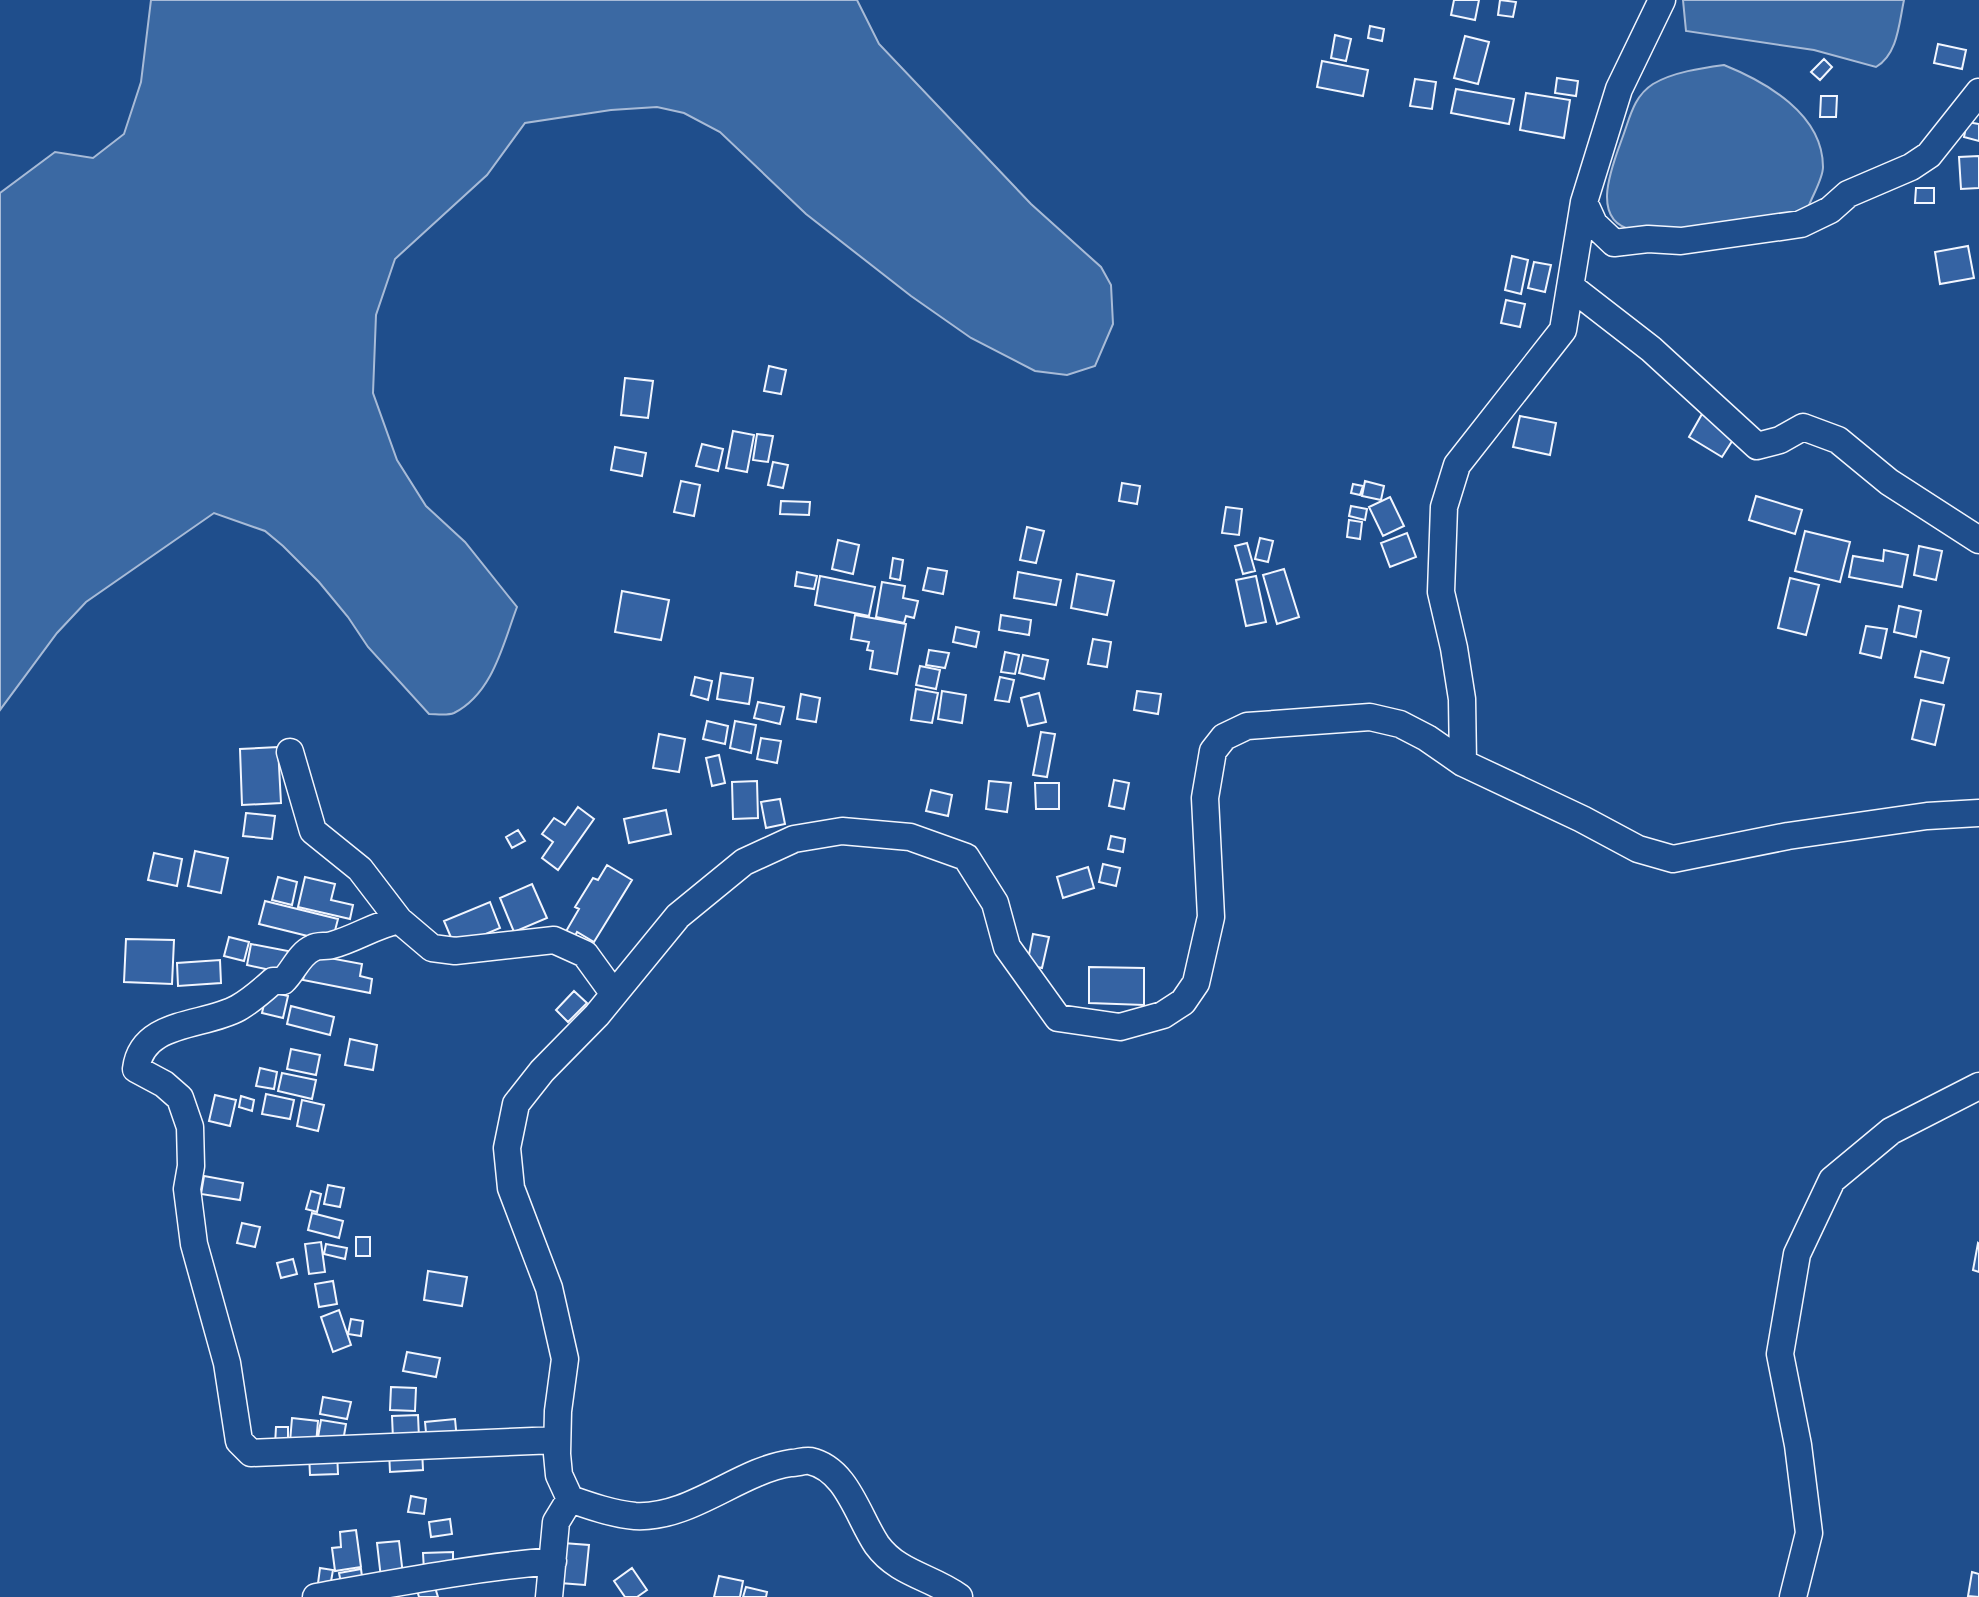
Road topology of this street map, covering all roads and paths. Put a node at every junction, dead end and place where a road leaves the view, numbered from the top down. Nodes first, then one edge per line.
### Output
1 (1662, 0) edge
2 (1979, 92) edge
3 (1584, 202) junction
4 (1571, 287) junction
5 (1979, 540) edge
6 (290, 752) dead end
7 (1463, 763) junction
8 (1979, 813) edge
9 (399, 920) junction
10 (614, 994) junction
11 (1979, 1086) edge
12 (557, 1440) junction
13 (570, 1499) junction
14 (553, 1561) junction
15 (316, 1597) edge
16 (549, 1597) edge
17 (959, 1597) edge
18 (1793, 1597) edge

1 - 3 street
2 - 3 street
3 - 4 street
4 - 5 street
4 - 7 street
6 - 9 street
7 - 8 street
7 - 10 street
9 - 10 street
9 - 12 street
10 - 12 street
11 - 18 street
12 - 13 street
13 - 14 street
13 - 17 street
14 - 15 street
14 - 16 street

